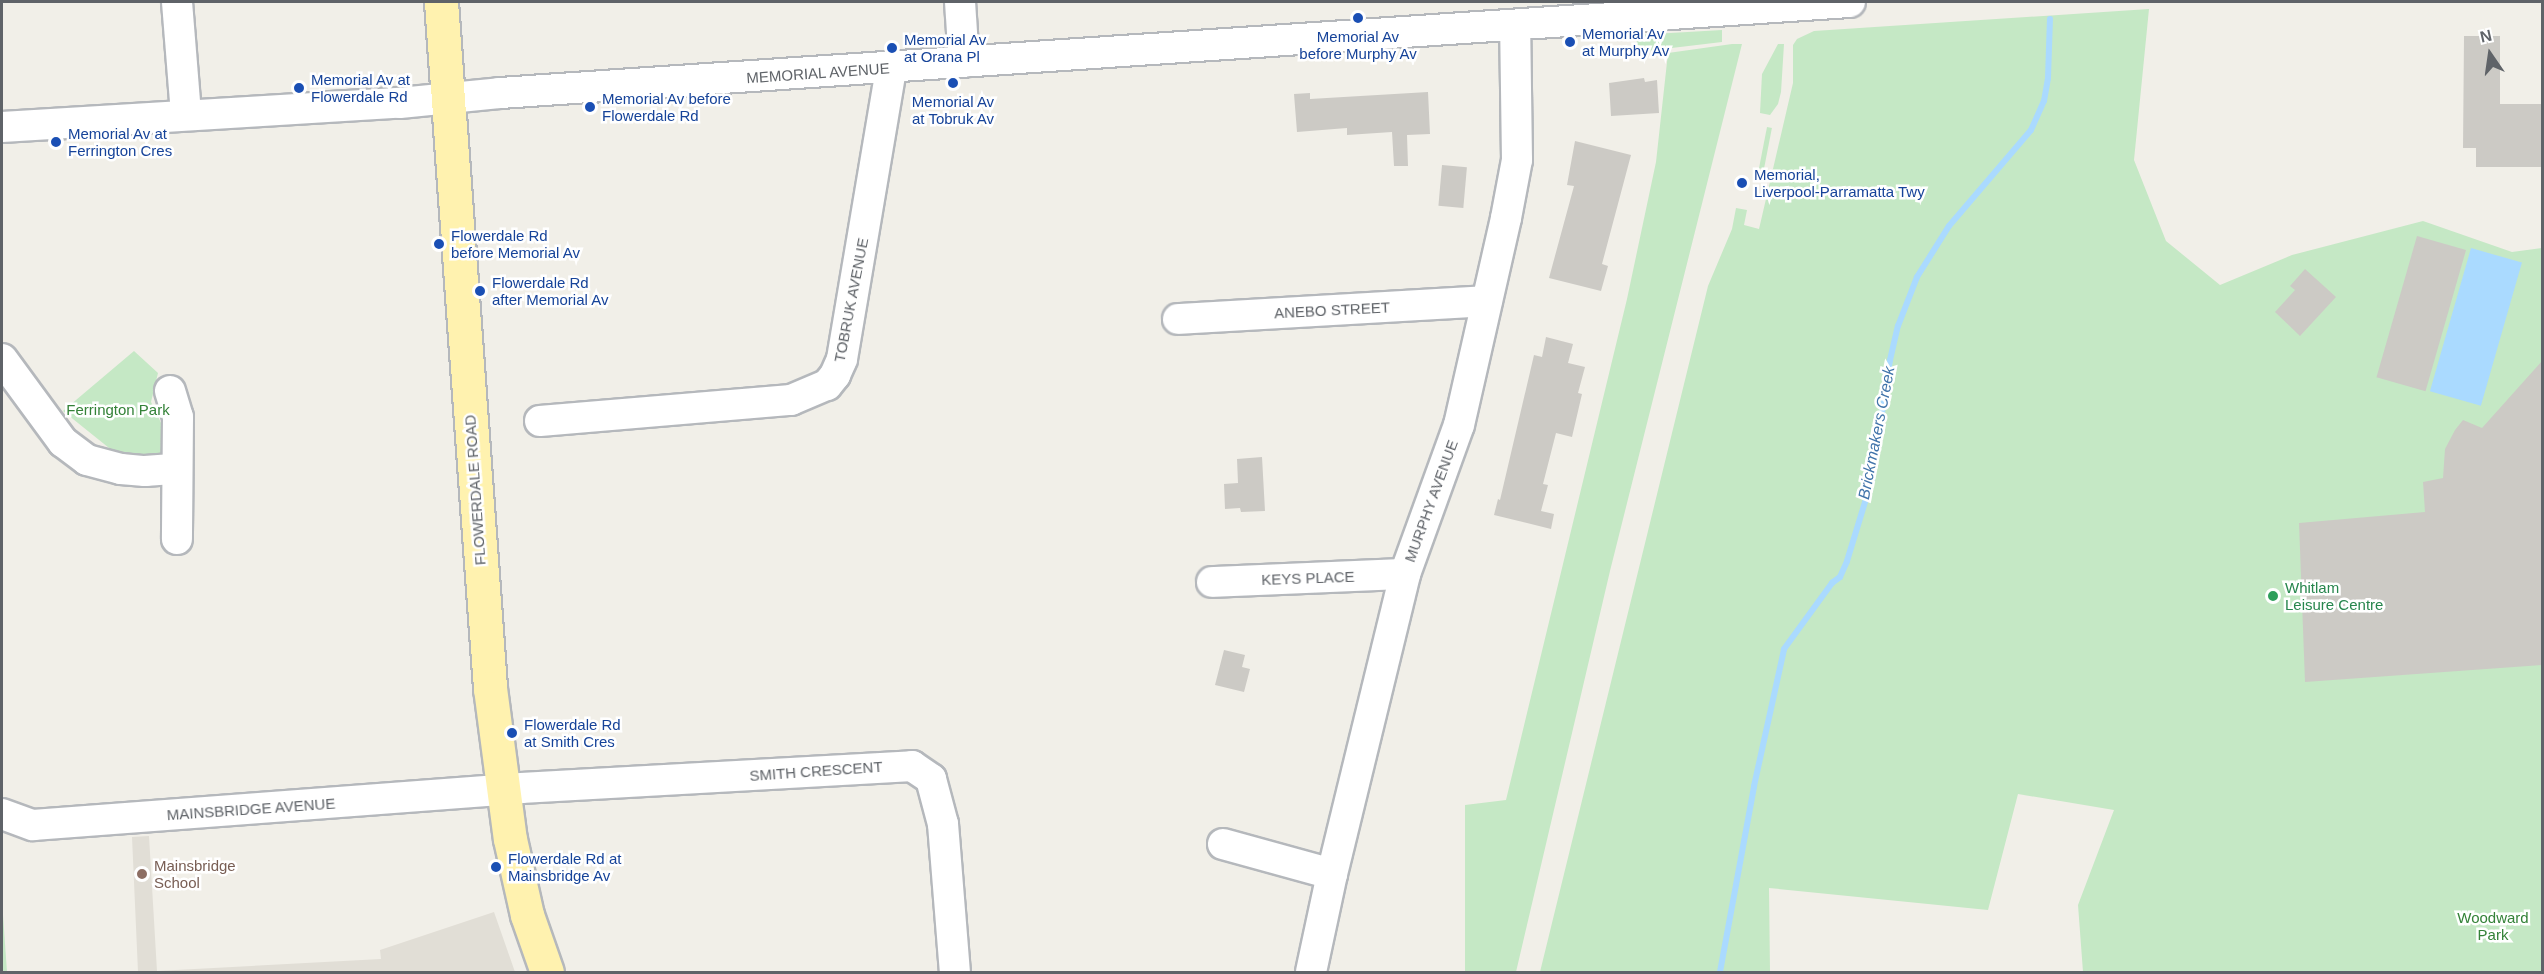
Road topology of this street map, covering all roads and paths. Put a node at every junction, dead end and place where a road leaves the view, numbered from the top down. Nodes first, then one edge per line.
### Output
1 (177, 2) edge
2 (441, 2) edge
3 (960, 2) edge
4 (1850, 2) edge
5 (1515, 25) junction
6 (964, 62) junction
7 (891, 68) junction
8 (448, 99) junction
9 (186, 115) junction
10 (2, 127) edge
11 (1486, 301) junction
12 (1178, 319) dead end
13 (2, 359) edge
14 (170, 391) dead end
15 (540, 421) dead end
16 (176, 469) junction
17 (177, 539) dead end
18 (1405, 574) junction
19 (1212, 582) dead end
20 (503, 790) junction
21 (2, 814) edge
22 (1223, 844) dead end
23 (1332, 873) junction
24 (547, 972) edge
25 (955, 972) edge
26 (1311, 972) edge

1 - 9 street
2 - 8 main road, FLOWERDALE ROAD
3 - 6 street
4 - 5 street, MEMORIAL AVENUE
5 - 6 street, MEMORIAL AVENUE
5 - 11 street, MURPHY AVENUE
6 - 7 street, MEMORIAL AVENUE
7 - 8 street, MEMORIAL AVENUE
7 - 15 street, TOBRUK AVENUE
8 - 9 street, MEMORIAL AVENUE
8 - 20 main road, FLOWERDALE ROAD
9 - 10 street, MEMORIAL AVENUE
11 - 12 street, ANEBO STREET
11 - 18 street, MURPHY AVENUE
13 - 16 street
14 - 16 street
16 - 17 street
18 - 19 street, KEYS PLACE
18 - 23 street, MURPHY AVENUE
20 - 21 street, MAINSBRIDGE AVENUE
20 - 24 main road, FLOWERDALE ROAD
20 - 25 street, SMITH CRESCENT
22 - 23 street
23 - 26 street, MURPHY AVENUE

